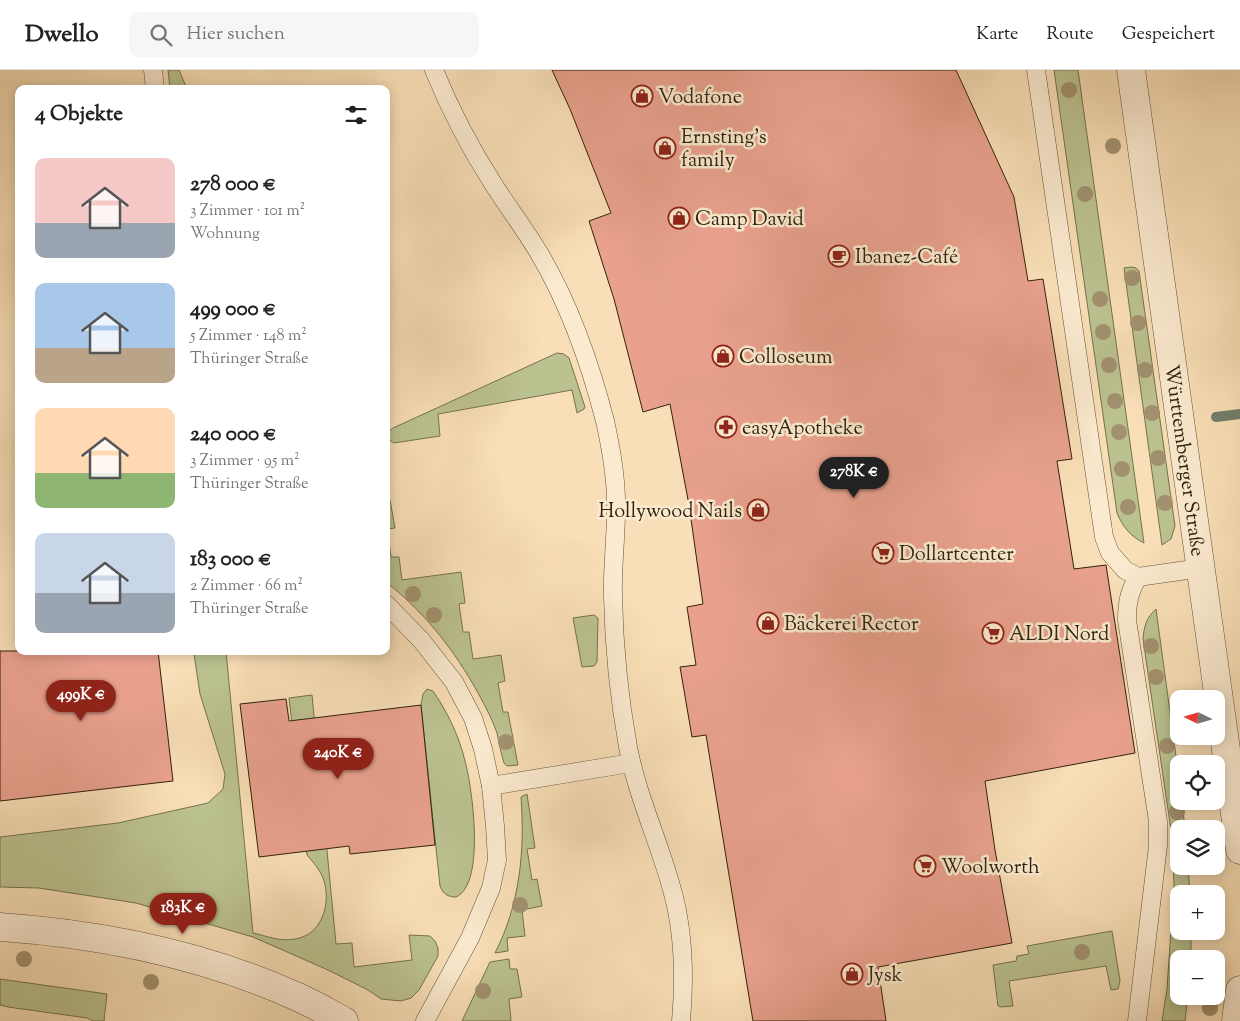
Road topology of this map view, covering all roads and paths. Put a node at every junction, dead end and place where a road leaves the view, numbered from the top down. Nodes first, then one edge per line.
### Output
1 (153, 70) edge
2 (434, 70) edge
3 (1036, 70) edge
4 (1131, 70) edge
5 (155, 85) edge
6 (1201, 568) junction
7 (1138, 578) junction
8 (390, 608) edge
9 (631, 763) junction
10 (491, 786) junction
11 (1240, 850) edge
12 (0, 927) edge
13 (1240, 990) edge
14 (344, 1021) edge
15 (424, 1021) edge
16 (681, 1021) edge
17 (1137, 1021) edge
18 (1236, 1021) edge

1 - 5 lane
2 - 9 lane
3 - 7 lane
4 - 6 street, Württemberger Straße
6 - 7 lane
6 - 11 street, Württemberger Straße
7 - 17 lane
8 - 10 lane
9 - 10 lane
9 - 16 lane
10 - 15 lane
12 - 14 street
13 - 18 street

